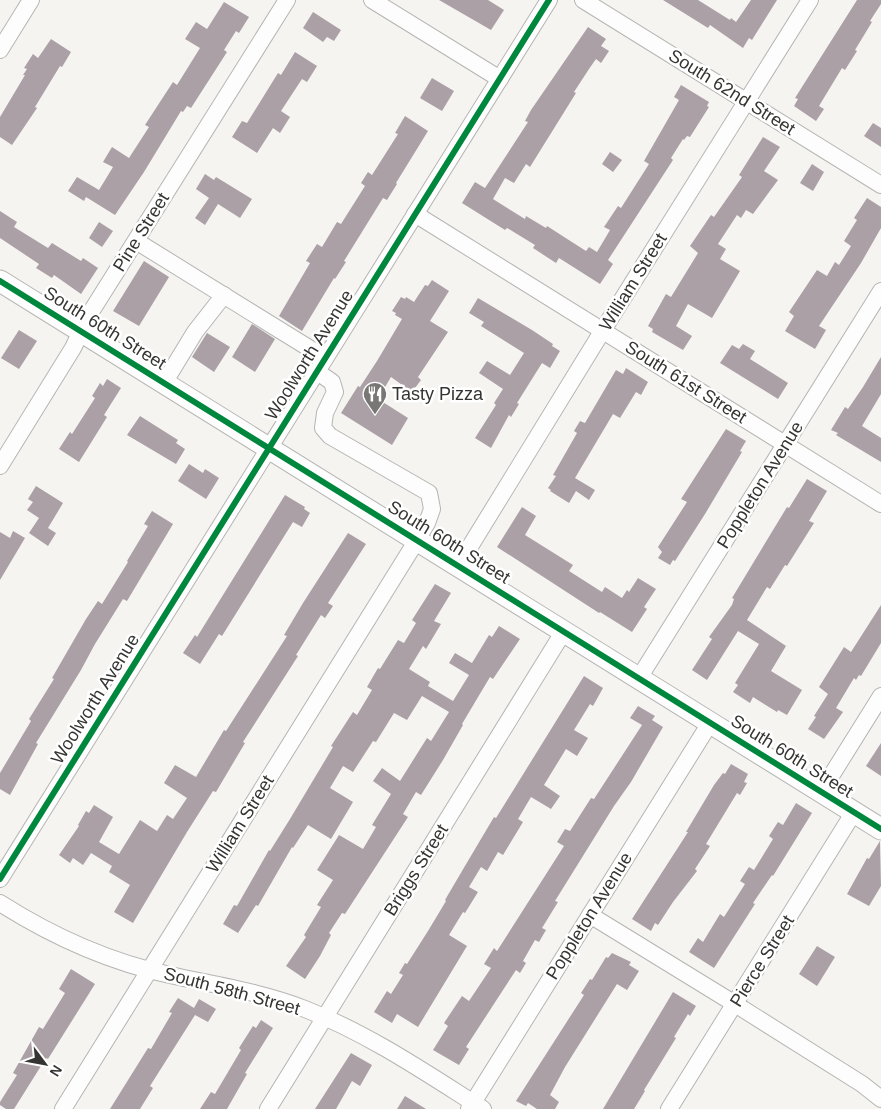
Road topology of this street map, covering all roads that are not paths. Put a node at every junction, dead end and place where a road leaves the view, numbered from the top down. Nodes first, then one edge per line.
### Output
1 (31, 0) edge
2 (287, 0) edge
3 (372, 0) edge
4 (549, 0) edge
5 (583, 0) edge
6 (810, 0) edge
7 (0, 50) edge
8 (500, 79) junction
9 (746, 101) junction
10 (881, 185) edge
11 (415, 214) junction
12 (136, 241) junction
13 (0, 281) edge
14 (881, 291) edge
15 (224, 296) junction
16 (603, 330) junction
17 (81, 331) junction
18 (320, 364) junction
19 (164, 383) junction
20 (786, 444) junction
21 (268, 448) junction
22 (0, 466) edge
23 (881, 504) edge
24 (417, 540) junction
25 (458, 566) junction
26 (564, 631) junction
27 (638, 678) junction
28 (880, 700) edge
29 (710, 723) junction
30 (821, 792) junction
31 (854, 812) junction
32 (881, 829) edge
33 (0, 879) edge
34 (0, 903) edge
35 (590, 915) junction
36 (150, 969) junction
37 (735, 1004) junction
38 (324, 1018) junction
39 (881, 1099) edge
40 (475, 1107) edge
41 (63, 1109) edge
42 (268, 1109) edge
43 (669, 1109) edge

1 - 7 street
2 - 12 street, Pine Street
3 - 8 street
4 - 8 street, Woolworth Avenue
5 - 9 street, South 62nd Street
6 - 9 street, William Street
8 - 11 street, Woolworth Avenue
9 - 10 street, South 62nd Street
9 - 16 street, William Street
11 - 16 street, South 61st Street
11 - 18 street, Woolworth Avenue
12 - 15 street
12 - 17 street, Pine Street
13 - 17 main road, South 60th Street
14 - 20 street, Poppleton Avenue
15 - 18 street
15 - 19 street
16 - 20 street, South 61st Street
16 - 25 street, William Street
17 - 19 main road, South 60th Street
17 - 22 street, Pine Street
18 - 21 street, Woolworth Avenue
18 - 24 street, William Street
19 - 21 main road, South 60th Street
20 - 23 street, South 61st Street
20 - 27 street, Poppleton Avenue
21 - 24 main road, South 60th Street
21 - 33 street, Woolworth Avenue
24 - 25 main road, South 60th Street
24 - 36 street, William Street
25 - 26 main road, South 60th Street
26 - 27 main road, South 60th Street
26 - 38 street, Briggs Street
27 - 29 main road, South 60th Street
28 - 30 street
29 - 30 main road, South 60th Street
29 - 35 street, Poppleton Avenue
30 - 31 main road, South 60th Street
31 - 32 main road, South 60th Street
31 - 37 street, Pierce Street
34 - 36 street, South 58th Street
35 - 37 street
35 - 40 street, Poppleton Avenue
36 - 38 street, South 58th Street
36 - 41 street, William Street
37 - 39 street
37 - 43 street, Pierce Street
38 - 40 street, South 58th Street
38 - 42 street, Briggs Street

